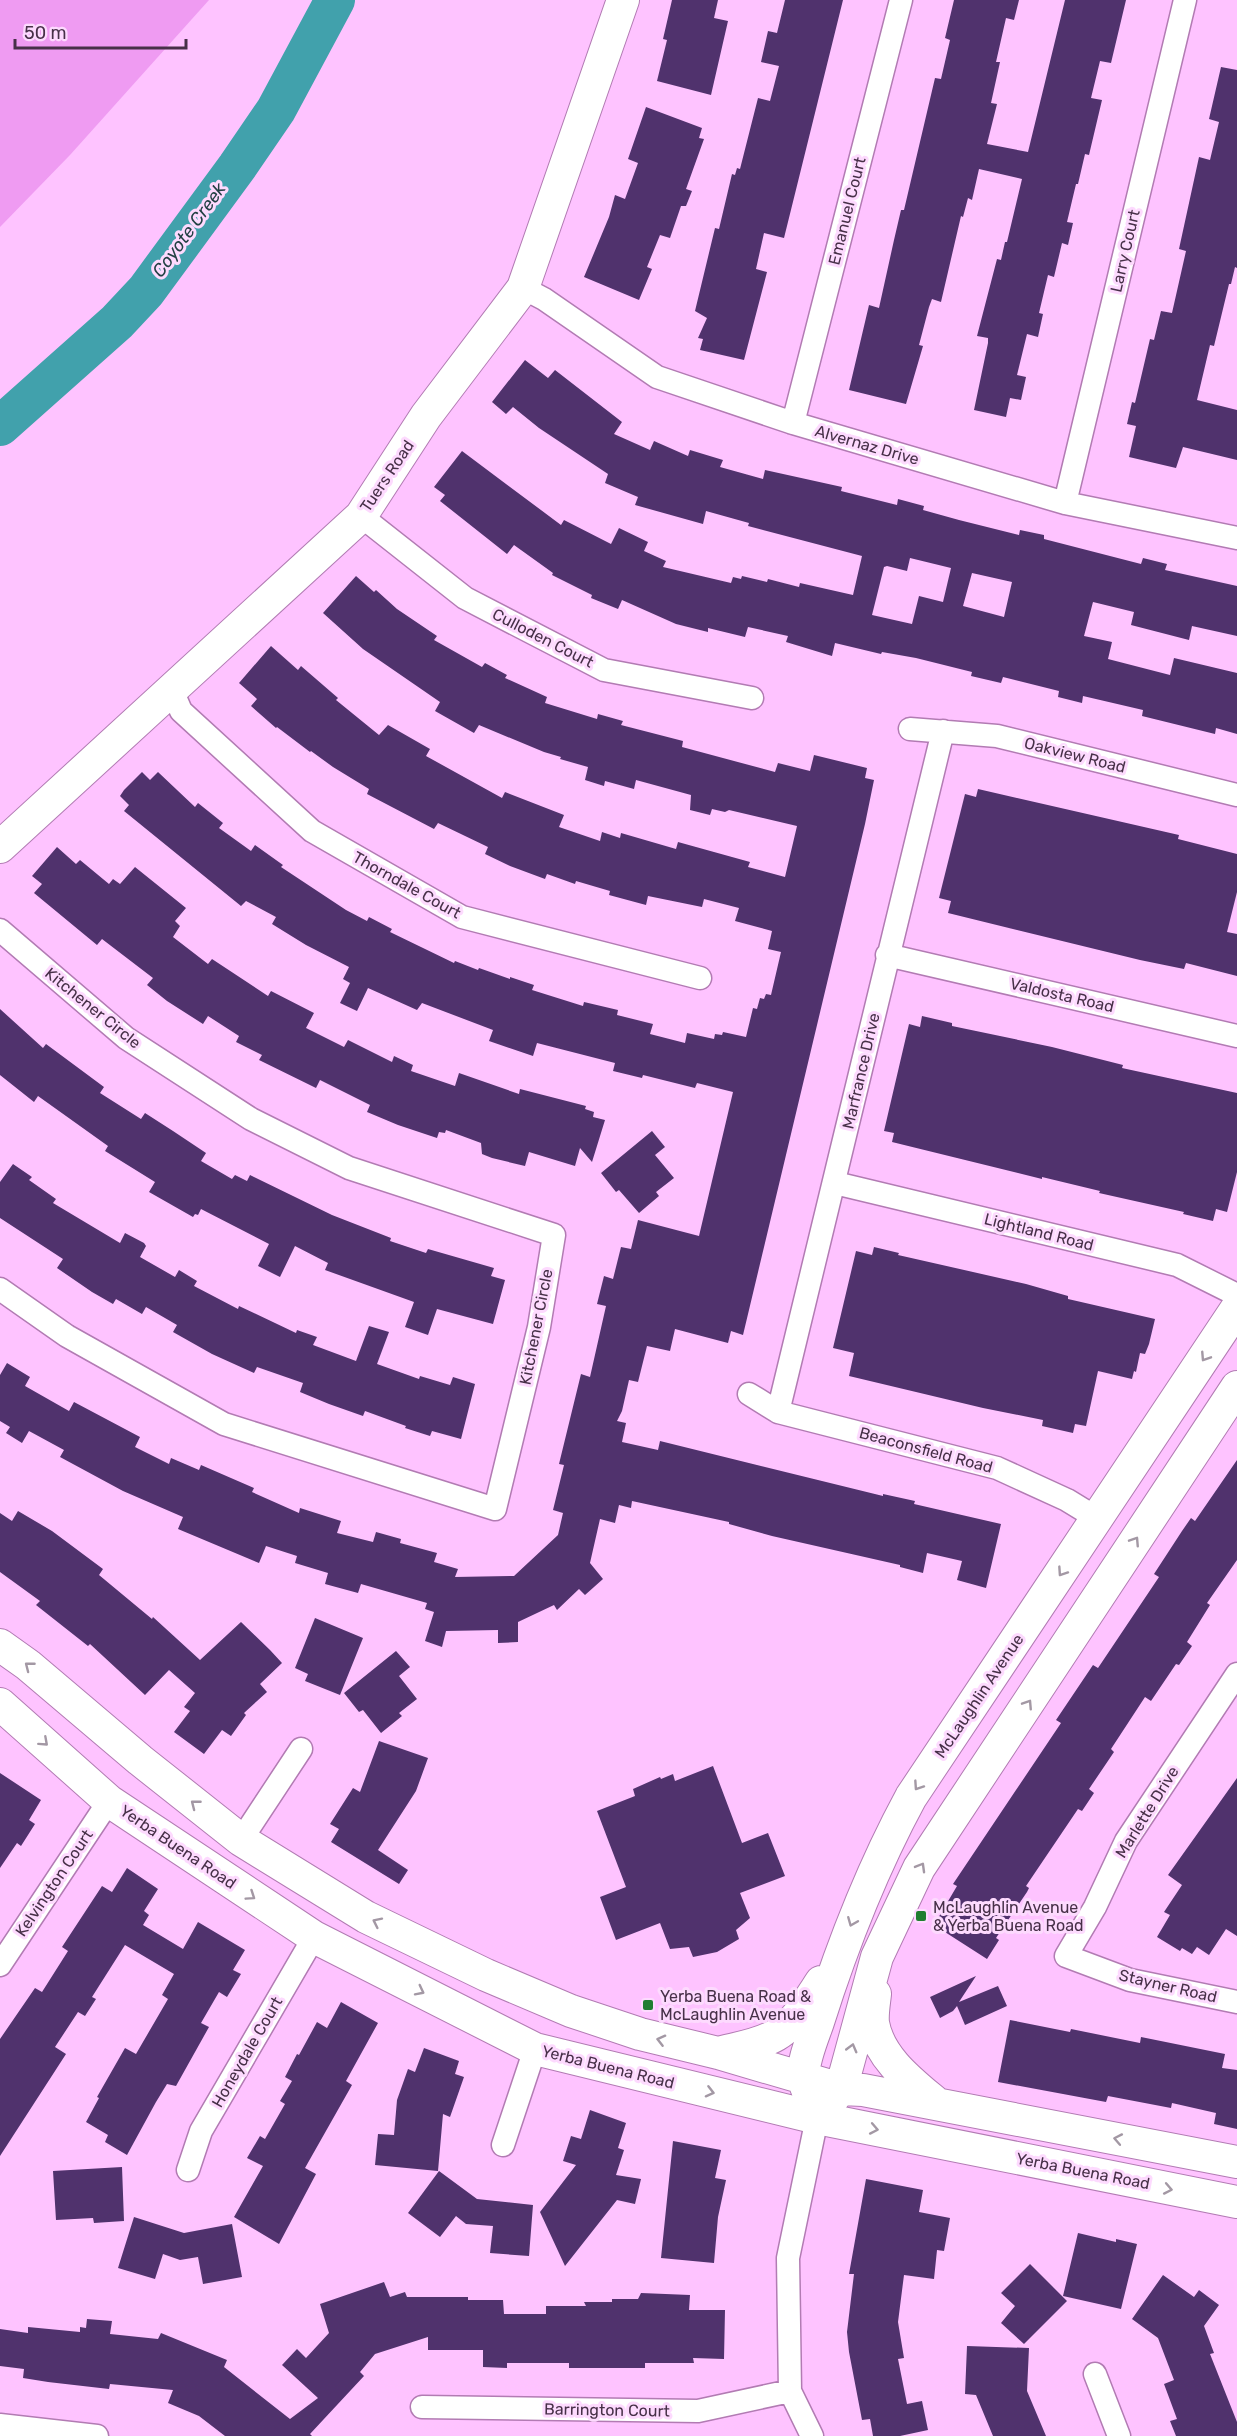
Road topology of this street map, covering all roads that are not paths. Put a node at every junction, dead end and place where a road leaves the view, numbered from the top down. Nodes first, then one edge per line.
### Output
1 (623, 0) edge
2 (901, 0) edge
3 (1185, 0) edge
4 (523, 288) junction
5 (793, 423) junction
6 (1065, 503) junction
7 (361, 516) junction
8 (1237, 538) edge
9 (172, 690) junction
10 (752, 698) dead end
11 (910, 729) dead end
12 (943, 731) junction
13 (1237, 795) edge
14 (0, 847) edge
15 (0, 930) edge
16 (887, 955) junction
17 (700, 978) dead end
18 (1237, 1036) edge
19 (835, 1183) junction
20 (0, 1289) edge
21 (1237, 1295) edge
22 (1237, 1308) edge
23 (1237, 1387) edge
24 (749, 1394) dead end
25 (778, 1412) junction
26 (1098, 1519) junction
27 (0, 1645) edge
28 (1237, 1674) edge
29 (0, 1704) edge
30 (301, 1749) dead end
31 (109, 1801) junction
32 (241, 1840) junction
33 (314, 1937) junction
34 (840, 1950) junction
35 (1066, 1956) joint
36 (877, 1957) junction
37 (0, 1965) edge
38 (1237, 2002) edge
39 (534, 2049) junction
40 (718, 2053) junction
41 (803, 2078) junction
42 (841, 2090) junction
43 (937, 2104) junction
44 (817, 2118) junction
45 (503, 2145) dead end
46 (1237, 2162) edge
47 (188, 2170) dead end
48 (1237, 2202) edge
49 (1095, 2374) dead end
50 (790, 2391) junction
51 (422, 2407) dead end
52 (0, 2425) edge
53 (97, 2436) edge
54 (812, 2436) edge
55 (1119, 2436) edge

1 - 4 main road, Tuers Road
2 - 5 street, Emanuel Court
3 - 6 street, Larry Court
4 - 5 street, Alvernaz Drive
4 - 7 main road, Tuers Road
5 - 6 street, Alvernaz Drive
6 - 8 street, Alvernaz Drive
7 - 9 main road, Tuers Road
7 - 10 street, Culloden Court
9 - 14 main road, Tuers Road
9 - 17 street, Thorndale Court
11 - 12 street, Oakview Road
12 - 13 street, Oakview Road
12 - 16 street, Marfrance Drive
15 - 20 street, Kitchener Circle
16 - 18 street, Valdosta Road
16 - 19 street, Marfrance Drive
19 - 21 street, Lightland Road
19 - 25 street, Marfrance Drive
22 -> 26 main road, McLaughlin Avenue
36 -> 23 main road
24 - 25 street, Beaconsfield Road
25 - 26 street, Beaconsfield Road
26 -> 34 main road, McLaughlin Avenue
32 -> 27 main road
28 - 35 street, Marlette Drive
29 -> 31 main road, Yerba Buena Road
30 - 32 street
31 -> 33 main road, Yerba Buena Road
31 - 37 street, Kelvington Court
40 -> 32 main road
33 -> 39 main road, Yerba Buena Road
33 - 47 street, Honeydale Court
34 - 40 main road
34 - 41 main road, McLaughlin Avenue
35 - 38 street, Stayner Road
42 -> 36 main road
36 - 43 main road
39 -> 44 main road, Yerba Buena Road
39 - 45 street
40 - 41 main road
41 - 42 main road
41 - 44 main road
42 - 43 main road
42 - 44 main road
46 -> 43 main road
44 -> 48 main road, Yerba Buena Road
44 - 50 street
49 - 55 street
50 - 51 street, Barrington Court
50 - 54 street
52 - 53 street

